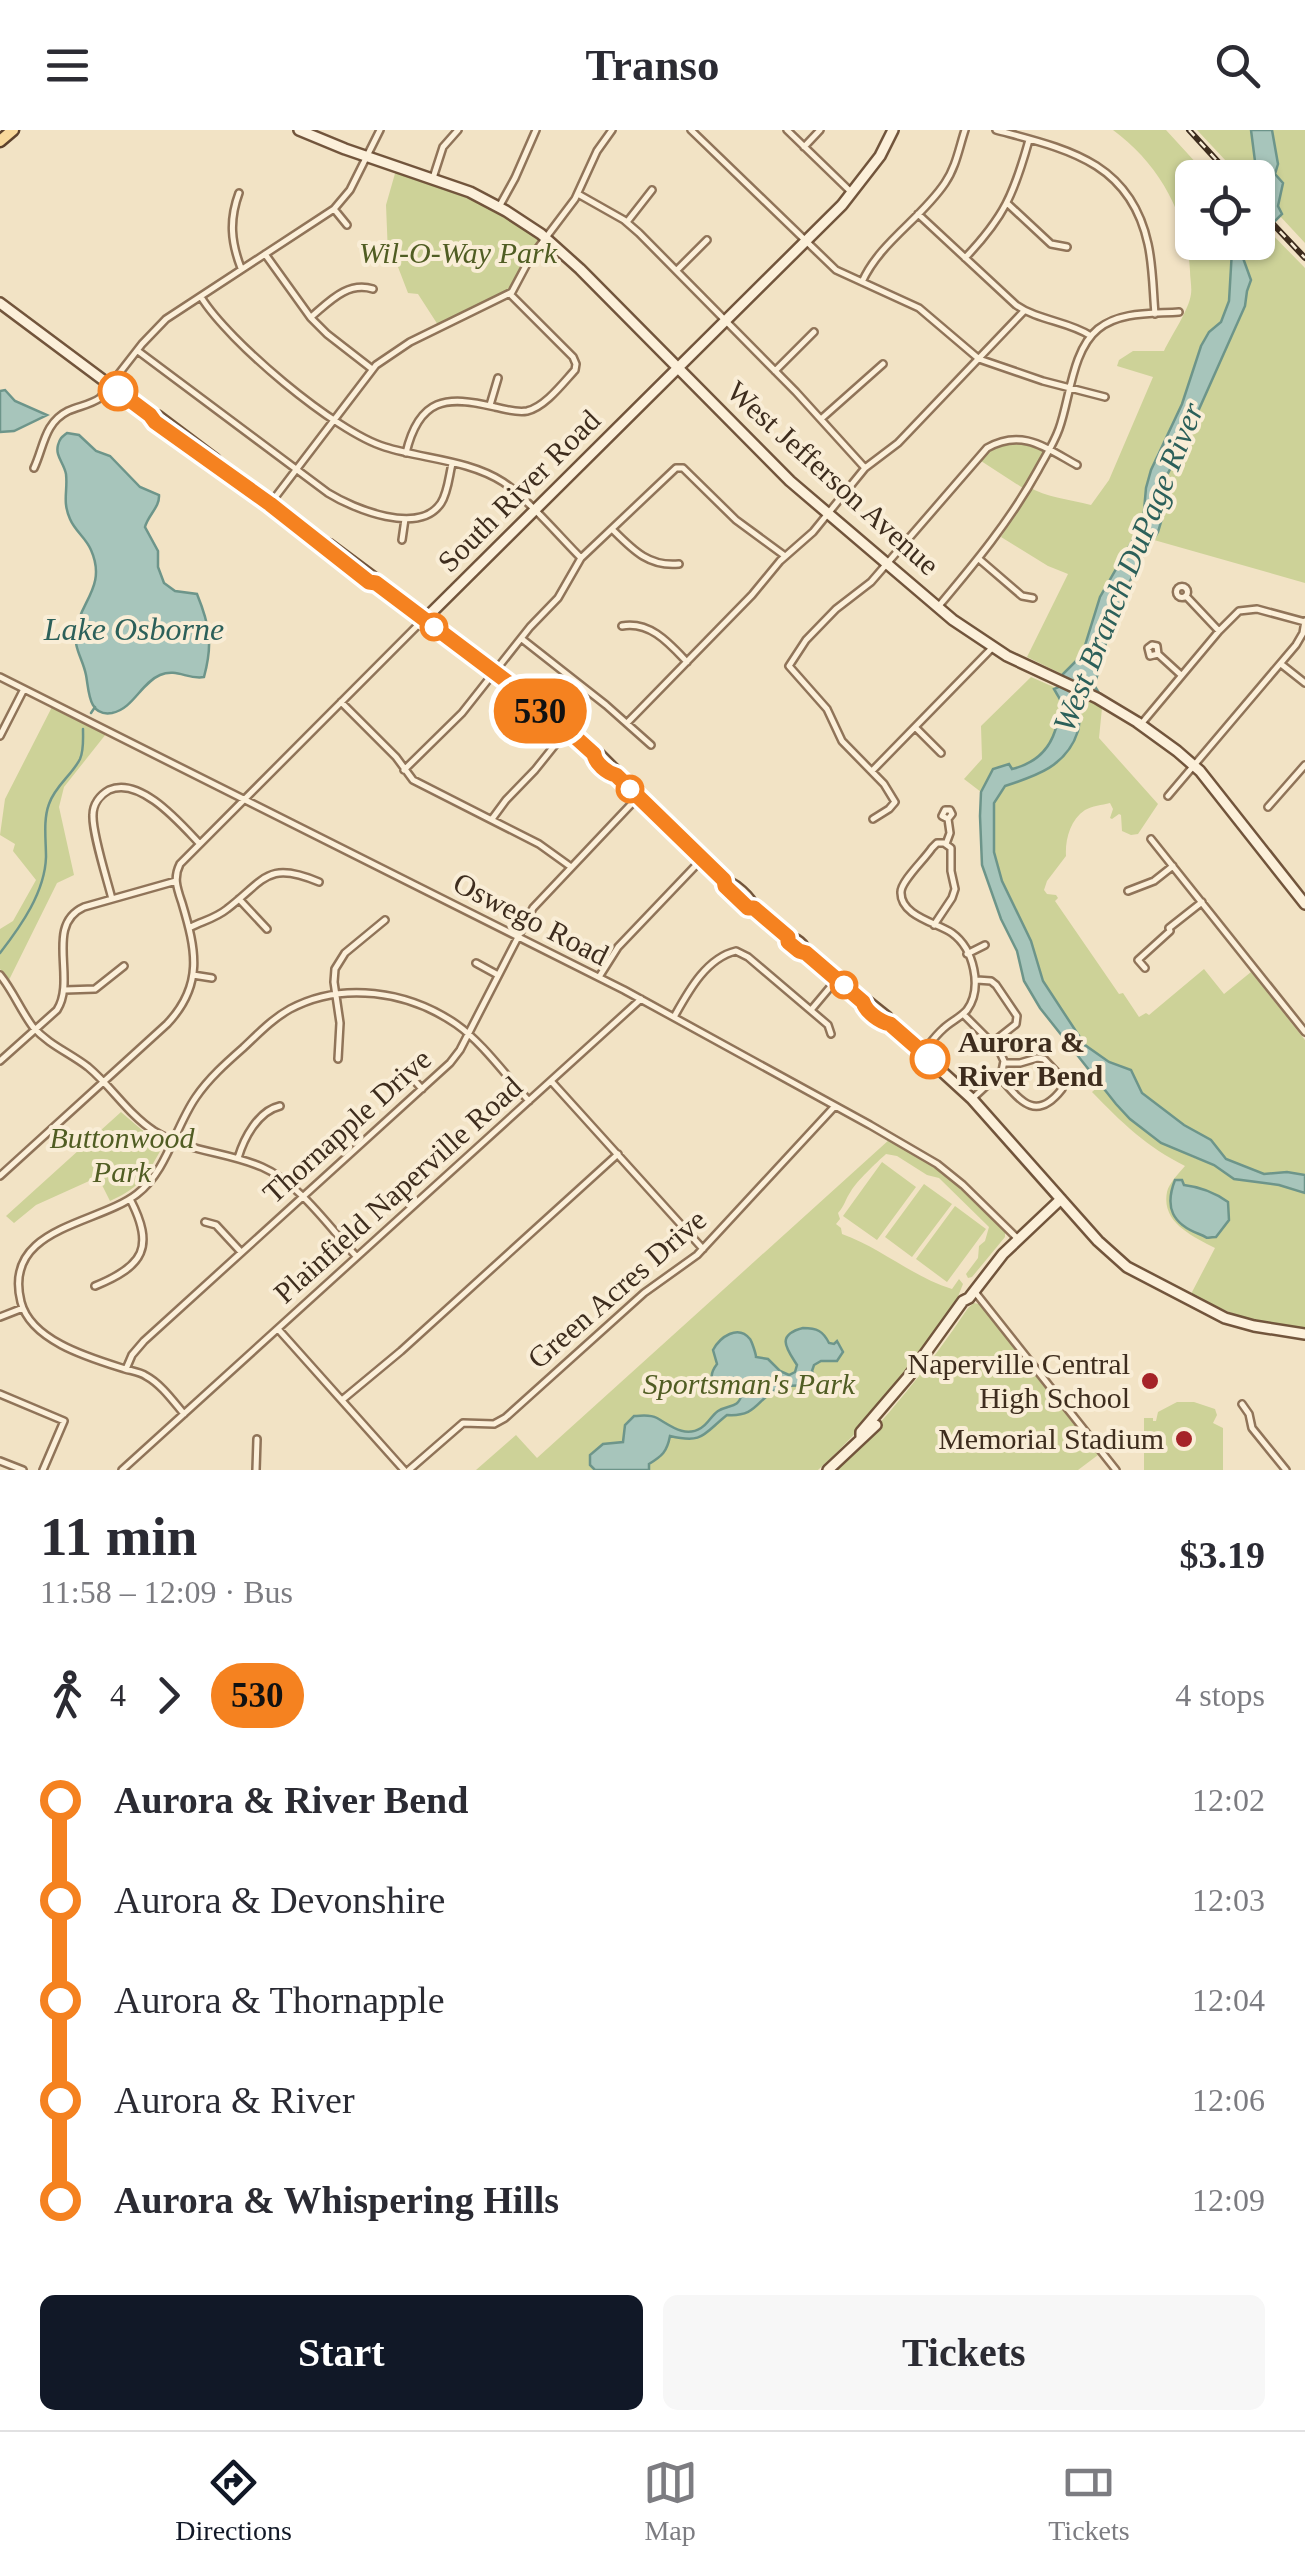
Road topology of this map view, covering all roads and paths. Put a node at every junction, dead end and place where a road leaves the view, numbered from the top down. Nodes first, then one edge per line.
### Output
1 (13, 130) edge
2 (298, 130) edge
3 (380, 130) edge
4 (458, 130) edge
5 (536, 130) edge
6 (612, 130) edge
7 (691, 130) edge
8 (787, 130) edge
9 (820, 130) edge
10 (893, 130) edge
11 (964, 130) edge
12 (996, 130) edge
13 (1030, 139) junction
14 (0, 141) edge
15 (804, 146) junction
16 (366, 156) junction
17 (432, 178) junction
18 (652, 190) dead end
19 (239, 193) dead end
20 (578, 194) junction
21 (852, 194) junction
22 (1008, 204) junction
23 (498, 207) junction
24 (334, 210) junction
25 (918, 214) junction
26 (626, 222) junction
27 (348, 225) dead end
28 (545, 238) junction
29 (707, 240) dead end
30 (806, 242) junction
31 (1067, 248) dead end
32 (265, 254) junction
33 (966, 258) junction
34 (242, 269) junction
35 (676, 271) junction
36 (862, 282) junction
37 (372, 289) dead end
38 (510, 294) junction
39 (200, 296) junction
40 (0, 303) edge
41 (1024, 311) junction
42 (1180, 312) dead end
43 (1155, 314) junction
44 (310, 318) junction
45 (726, 320) junction
46 (814, 332) dead end
47 (1091, 336) junction
48 (137, 350) junction
49 (979, 359) junction
50 (883, 364) dead end
51 (678, 368) junction
52 (372, 369) junction
53 (775, 371) junction
54 (498, 378) dead end
55 (111, 385) junction
56 (1071, 388) junction
57 (1105, 397) dead end
58 (490, 406) junction
59 (334, 419) junction
60 (821, 419) junction
61 (1049, 450) junction
62 (406, 453) junction
63 (452, 464) junction
64 (1077, 465) dead end
65 (34, 468) dead end
66 (865, 468) junction
67 (296, 470) junction
68 (270, 504) junction
69 (534, 511) junction
70 (829, 514) junction
71 (405, 519) junction
72 (613, 530) junction
73 (402, 540) dead end
74 (785, 556) junction
75 (580, 558) junction
76 (979, 559) junction
77 (679, 564) dead end
78 (887, 564) junction
79 (1186, 596) dead end
80 (1033, 598) dead end
81 (938, 607) junction
82 (424, 620) junction
83 (1305, 621) edge
84 (622, 626) dead end
85 (1219, 631) junction
86 (521, 638) junction
87 (992, 648) junction
88 (1158, 654) dead end
89 (686, 662) junction
90 (1281, 664) junction
91 (494, 672) junction
92 (1182, 675) junction
93 (0, 676) edge
94 (1305, 683) edge
95 (24, 688) junction
96 (341, 702) junction
97 (627, 723) junction
98 (1141, 725) junction
99 (915, 727) junction
100 (565, 728) junction
101 (0, 736) edge
102 (650, 745) dead end
103 (941, 752) dead end
104 (1305, 765) edge
105 (1194, 766) junction
106 (404, 770) junction
107 (872, 771) junction
108 (1168, 796) dead end
109 (243, 798) junction
110 (638, 798) junction
111 (1268, 806) dead end
112 (874, 819) dead end
113 (948, 819) dead end
114 (492, 820) junction
115 (1151, 839) dead end
116 (199, 843) junction
117 (946, 844) junction
118 (702, 860) junction
119 (1173, 866) junction
120 (571, 867) junction
121 (176, 881) junction
122 (319, 882) dead end
123 (1128, 892) dead end
124 (112, 899) junction
125 (239, 899) junction
126 (1202, 902) junction
127 (1305, 904) edge
128 (385, 920) dead end
129 (934, 925) junction
130 (190, 927) junction
131 (268, 929) dead end
132 (517, 937) junction
133 (985, 945) dead end
134 (967, 954) junction
135 (476, 963) dead end
136 (124, 966) dead end
137 (1145, 968) dead end
138 (498, 974) junction
139 (0, 976) edge
140 (193, 976) junction
141 (598, 977) junction
142 (212, 978) dead end
143 (837, 979) junction
144 (975, 980) junction
145 (65, 990) junction
146 (336, 995) junction
147 (641, 999) junction
148 (811, 1010) junction
149 (963, 1014) junction
150 (674, 1017) junction
151 (35, 1029) junction
152 (1305, 1032) edge
153 (468, 1034) junction
154 (831, 1034) dead end
155 (992, 1043) junction
156 (923, 1052) junction
157 (338, 1059) dead end
158 (0, 1061) edge
159 (1004, 1062) junction
160 (406, 1070) dead end
161 (998, 1075) junction
162 (551, 1081) junction
163 (103, 1082) junction
164 (422, 1089) junction
165 (972, 1099) junction
166 (529, 1101) junction
167 (280, 1106) dead end
168 (835, 1106) junction
169 (172, 1140) junction
170 (618, 1154) junction
171 (238, 1158) junction
172 (0, 1176) edge
173 (302, 1198) junction
174 (130, 1199) junction
175 (1061, 1199) junction
176 (206, 1222) dead end
177 (1018, 1239) junction
178 (703, 1250) junction
179 (242, 1252) junction
180 (356, 1258) junction
181 (95, 1286) dead end
182 (971, 1295) junction
183 (23, 1308) junction
184 (0, 1317) edge
185 (278, 1330) junction
186 (1305, 1334) edge
187 (126, 1369) junction
188 (0, 1394) edge
189 (342, 1400) junction
190 (1242, 1404) dead end
191 (184, 1414) junction
192 (257, 1439) dead end
193 (0, 1460) edge
194 (23, 1470) edge
195 (43, 1470) edge
196 (122, 1470) edge
197 (256, 1470) edge
198 (406, 1470) edge
199 (828, 1470) edge
200 (1116, 1470) edge
201 (1286, 1470) edge

1 - 14 main road
2 - 16 street, West Jefferson Avenue
3 - 16 street
4 - 17 street
5 - 23 street
6 - 20 street
7 - 30 street
8 - 15 street
9 - 15 street
10 - 21 street, South River Road
11 - 25 street
12 - 13 street
13 - 22 street
13 - 43 street
15 - 21 street
16 - 17 street, West Jefferson Avenue
16 - 24 street
17 - 23 street, West Jefferson Avenue
18 - 26 street
19 - 34 street
20 - 26 street
20 - 28 street
21 - 30 street, South River Road
22 - 31 street
22 - 33 street
23 - 28 street, West Jefferson Avenue
24 - 27 street
24 - 32 street
25 - 33 street
25 - 36 street
26 - 35 street
28 - 38 street
28 - 51 street, West Jefferson Avenue
29 - 35 street
30 - 36 street
30 - 45 street, South River Road
32 - 34 street
32 - 44 street
33 - 41 street
34 - 39 street
35 - 45 street
36 - 49 street
37 - 44 street
38 - 52 street
38 - 58 street
39 - 48 street
39 - 59 street
40 - 55 street
41 - 47 street
41 - 49 street
42 - 43 street
43 - 47 street
44 - 52 street
45 - 51 street, South River Road
45 - 53 street
46 - 53 street
47 - 56 street
48 - 55 street
48 - 67 street
49 - 56 street
49 - 66 street
50 - 60 street
51 - 69 street, South River Road
51 - 70 street, West Jefferson Avenue
52 - 59 street
53 - 60 street
54 - 58 street
55 - 65 street
55 - 68 street
56 - 57 street
56 - 61 street
58 - 62 street
59 - 62 street
59 - 67 street
60 - 66 street
61 - 64 street
61 - 76 street
61 - 78 street
62 - 63 street
63 - 69 street
63 - 71 street
66 - 70 street
67 - 68 street
67 - 71 street
68 - 82 street
69 - 75 street
69 - 82 street, South River Road
70 - 74 street
70 - 78 street, West Jefferson Avenue
71 - 73 street
72 - 74 street
72 - 75 street
72 - 77 street
74 - 89 street
75 - 86 street
76 - 80 street
76 - 81 street
78 - 81 street, West Jefferson Avenue
78 - 107 street
79 - 85 street
81 - 87 street, West Jefferson Avenue
82 - 91 street
82 - 96 street, South River Road
83 - 85 street
83 - 90 street
84 - 89 street
85 - 92 street
86 - 91 street
86 - 97 street
87 - 98 street, West Jefferson Avenue
87 - 99 street
88 - 92 street
89 - 97 street
90 - 94 street
90 - 105 street
91 - 100 street
91 - 106 street
92 - 98 street
93 - 95 street, Oswego Road
95 - 101 street
95 - 109 street, Oswego Road
96 - 106 street
96 - 109 street, South River Road
97 - 102 street
98 - 105 street, West Jefferson Avenue
99 - 103 street
99 - 107 street
100 - 110 street
100 - 114 street
104 - 111 street
105 - 108 street
105 - 127 street, West Jefferson Avenue
106 - 114 street
107 - 112 street
109 - 116 street, South River Road
109 - 132 street, Oswego Road
110 - 118 street
110 - 120 street, Thornapple Drive
113 - 117 street
114 - 120 street
115 - 119 street
116 - 121 street, South River Road
116 - 124 street
117 - 129 street
117 - 129 street
118 - 141 street
118 - 143 street
119 - 123 street
119 - 126 street
120 - 132 street, Thornapple Drive
121 - 124 street
121 - 130 street
122 - 125 street
124 - 145 street
125 - 130 street
125 - 131 street
126 - 137 street
126 - 152 street
128 - 146 street
129 - 134 street
130 - 140 street
132 - 138 street, Thornapple Drive
132 - 141 street, Oswego Road
133 - 134 street
134 - 144 street
135 - 138 street
136 - 145 street
138 - 153 street, Thornapple Drive
139 - 151 street
140 - 142 street
140 - 163 street
141 - 147 street, Oswego Road
143 - 148 street
143 - 156 street
144 - 149 street
144 - 155 street
145 - 151 street
146 - 153 street
146 - 157 street
146 - 169 street
147 - 150 street, Oswego Road
147 - 162 street, Plainfield Naperville Road
148 - 150 street
148 - 154 street
149 - 155 street
149 - 156 street
150 - 168 street, Oswego Road
151 - 158 street
151 - 163 street
153 - 164 street, Thornapple Drive
153 - 166 street
155 - 159 street
156 - 165 street
159 - 161 street
159 - 161 street
160 - 164 street
161 - 165 street
162 - 166 street, Plainfield Naperville Road
162 - 170 street
163 - 169 street
163 - 172 street
164 - 173 street, Thornapple Drive
165 - 175 street
166 - 180 street, Plainfield Naperville Road
167 - 171 street
168 - 177 street, Oswego Road
168 - 178 street, Green Acres Drive
169 - 171 street
169 - 174 street
170 - 178 street
170 - 189 street
171 - 173 street
173 - 179 street, Thornapple Drive
173 - 180 street
174 - 181 street
174 - 183 street
175 - 177 street
175 - 186 street
176 - 179 street
177 - 182 street
178 - 198 street, Green Acres Drive
179 - 187 street, Thornapple Drive
180 - 185 street, Plainfield Naperville Road
182 - 199 street
182 - 200 street
183 - 184 street
183 - 187 street
185 - 189 street
185 - 191 street, Plainfield Naperville Road
187 - 191 street
188 - 195 street
189 - 198 street
190 - 201 street
191 - 196 street, Plainfield Naperville Road
192 - 197 street
193 - 194 street

